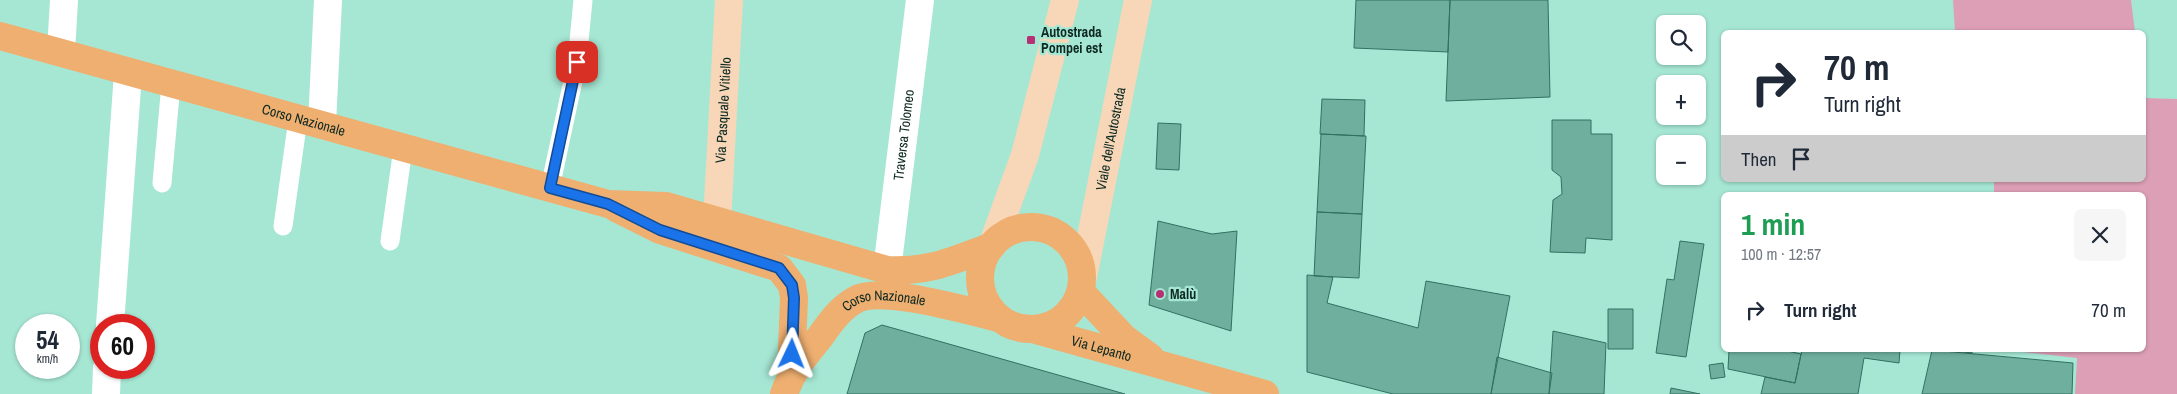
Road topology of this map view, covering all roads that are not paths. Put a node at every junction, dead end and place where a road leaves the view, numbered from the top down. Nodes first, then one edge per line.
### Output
1 (64, 0) edge
2 (328, 0) edge
3 (583, 0) edge
4 (729, 0) edge
5 (920, 0) edge
6 (1065, 0) edge
7 (1138, 0) edge
8 (0, 36) edge
9 (61, 52) junction
10 (128, 73) junction
11 (171, 84) junction
12 (310, 121) junction
13 (403, 148) junction
14 (162, 184) dead end
15 (550, 188) junction
16 (608, 204) junction
17 (717, 221) junction
18 (283, 226) dead end
19 (390, 241) dead end
20 (992, 246) junction
21 (887, 270) junction
22 (1082, 284) junction
23 (111, 314) edge
24 (999, 318) junction
25 (1036, 330) junction
26 (1166, 367) junction
27 (107, 379) edge
28 (788, 383) edge
29 (106, 394) edge
30 (1265, 394) edge

1 - 9 street
2 - 12 street
3 - 15 lane
4 - 17 main road, Via Pasquale Vitiello
5 - 21 street, Traversa Tolomeo
6 - 20 main road
7 - 22 main road, Viale dell'Autostrada
8 - 9 main road, Corso Nazionale
9 - 10 main road, Corso Nazionale
10 - 11 main road, Corso Nazionale
10 - 23 street
11 - 12 main road, Corso Nazionale
11 - 14 lane
12 - 13 main road, Corso Nazionale
12 - 18 lane
13 - 15 main road, Corso Nazionale
13 - 19 lane
15 - 16 main road, Corso Nazionale
16 - 17 main road, Corso Nazionale
16 - 28 main road, Corso Nazionale
17 - 21 main road, Corso Nazionale
20 - 21 main road, Corso Nazionale
20 - 22 main road
20 - 24 main road
22 - 25 main road
22 - 26 main road, Via Lepanto
24 - 25 main road
24 - 28 main road, Corso Nazionale
25 - 26 main road, Via Lepanto
26 - 30 main road, Via Lepanto
27 - 29 street

